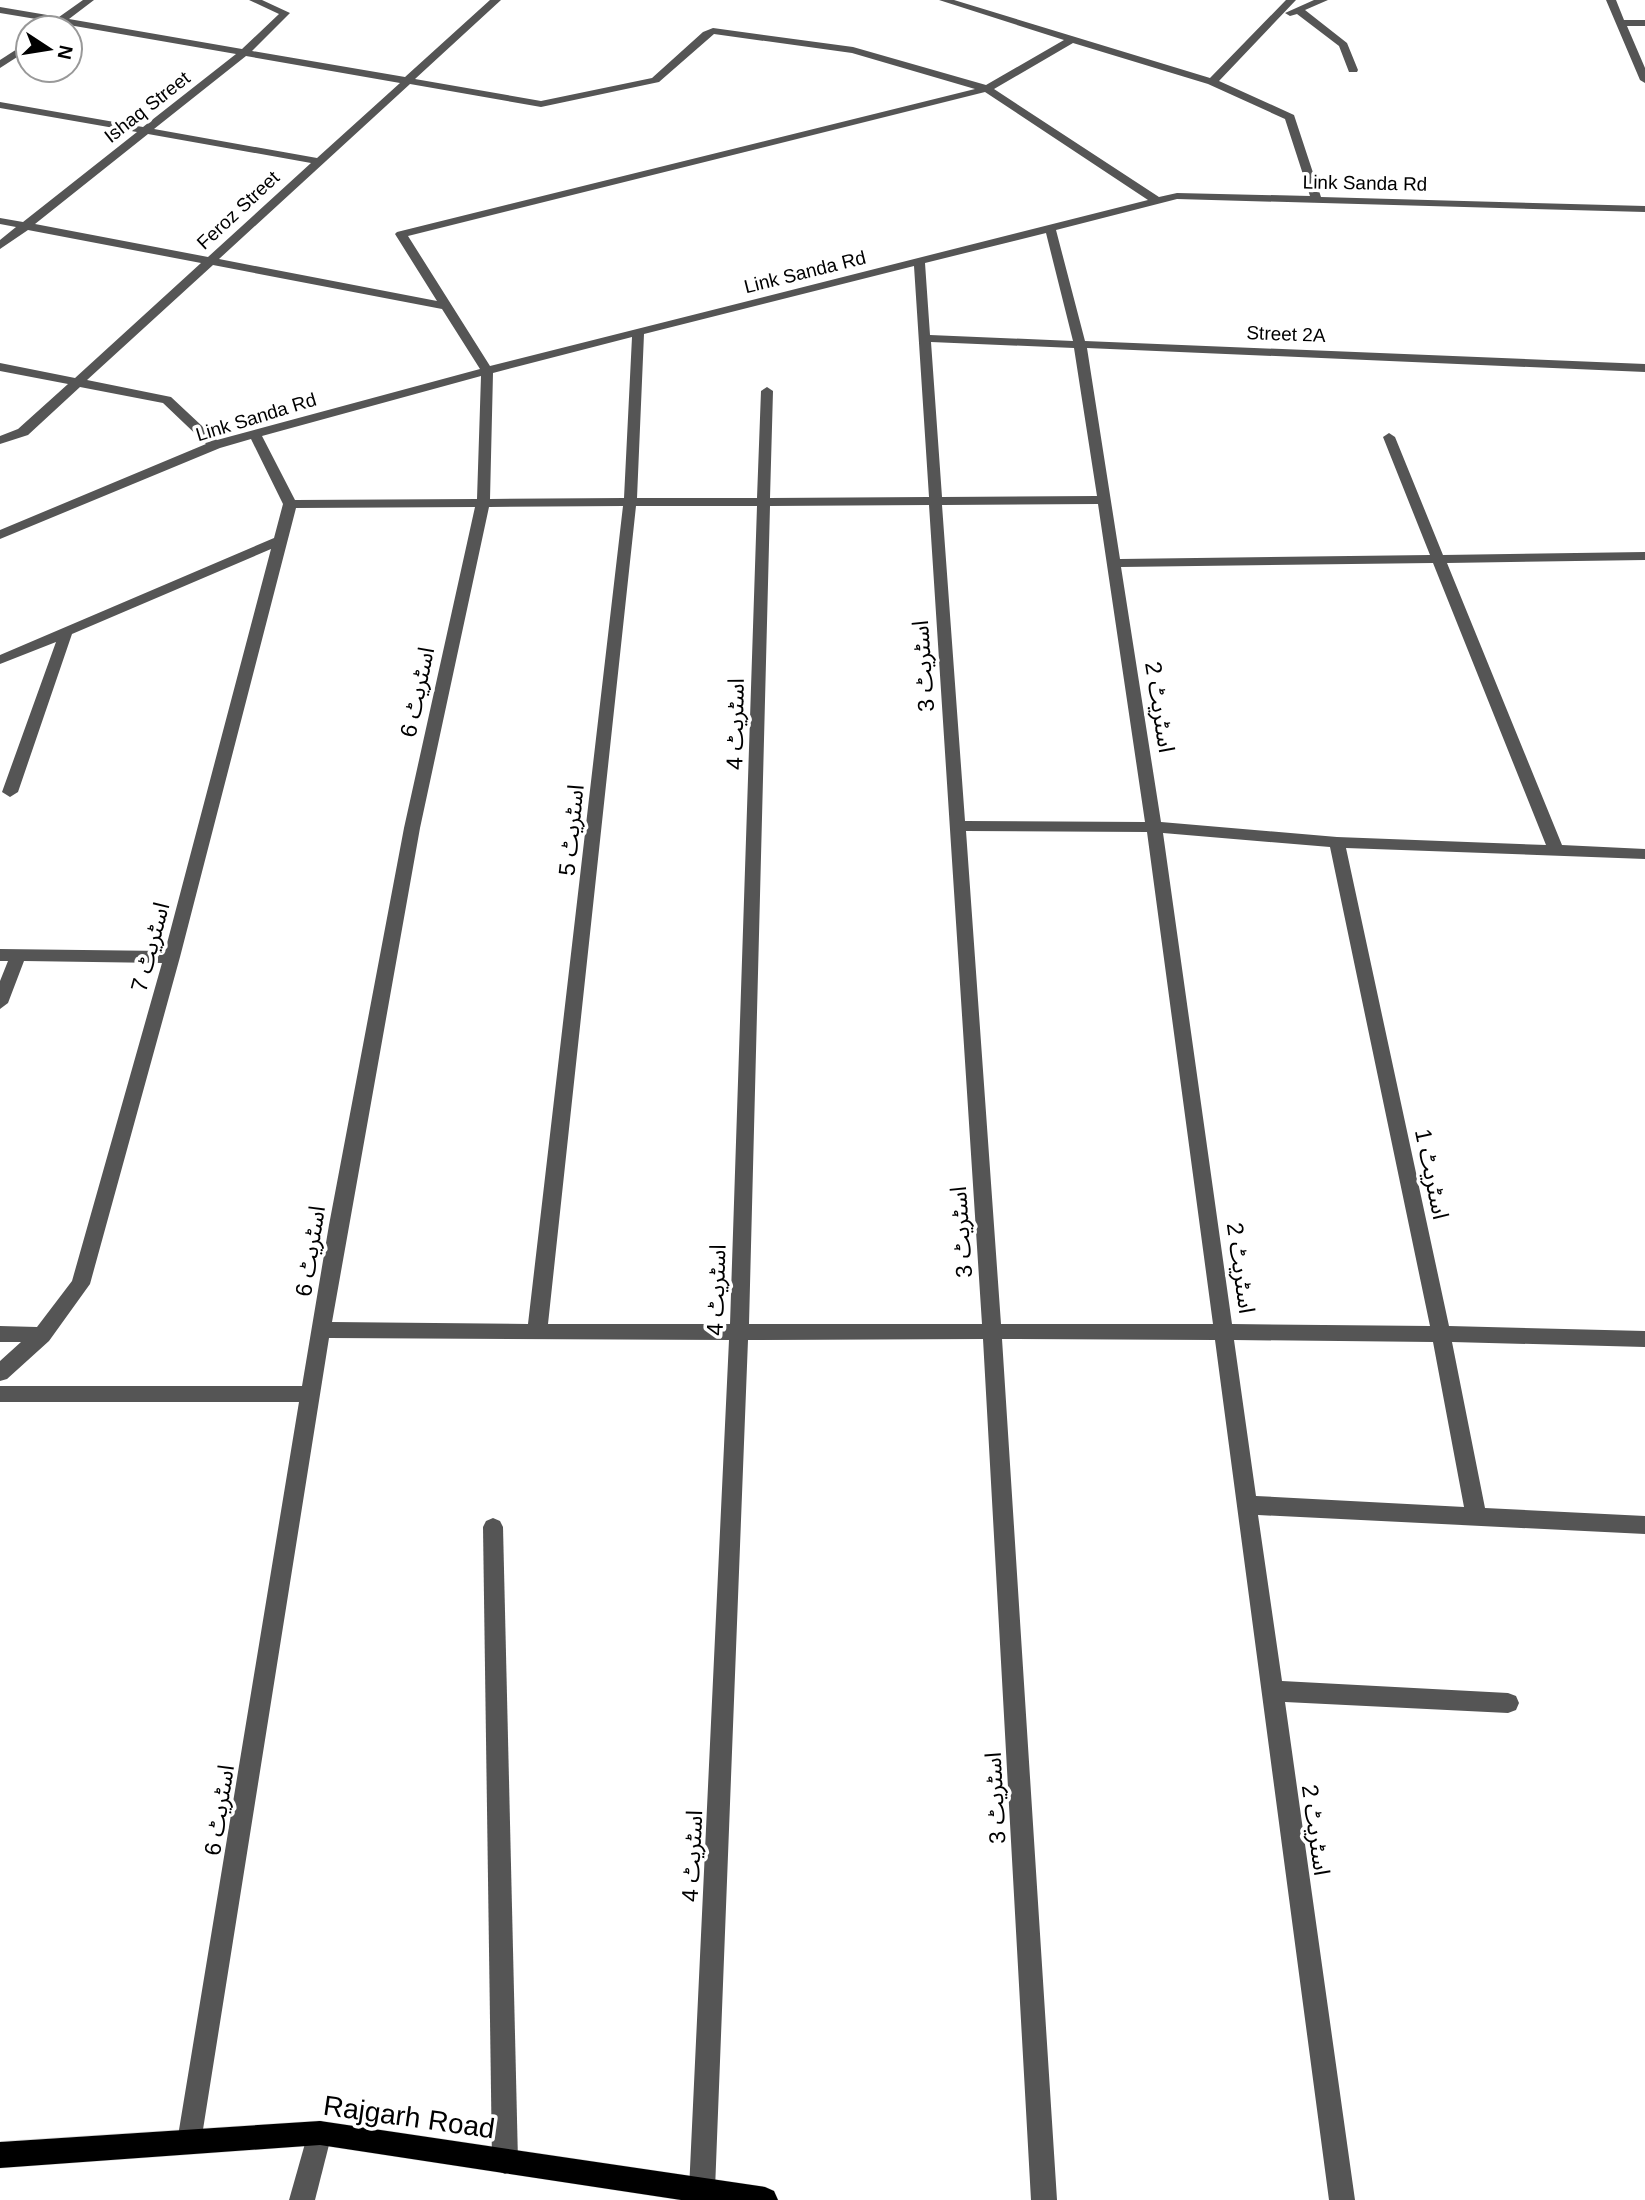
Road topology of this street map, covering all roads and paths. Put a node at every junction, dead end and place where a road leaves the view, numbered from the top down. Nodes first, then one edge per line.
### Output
1 (89, 0) edge
2 (254, 0) edge
3 (496, 0) edge
4 (944, 0) edge
5 (1290, 0) edge
6 (1323, 0) edge
7 (1611, 0) edge
8 (0, 10) edge
9 (1299, 10) junction
10 (24, 14) edge
11 (69, 14) edge
12 (1269, 22) junction
13 (1621, 23) junction
14 (1645, 23) edge
15 (84, 24) edge
16 (1072, 39) junction
17 (245, 52) junction
18 (1353, 70) dead end
19 (407, 79) junction
20 (1645, 80) edge
21 (1212, 82) junction
22 (987, 89) junction
23 (0, 105) edge
24 (145, 131) junction
25 (317, 162) junction
26 (1316, 199) junction
27 (1157, 201) junction
28 (1645, 209) edge
29 (0, 221) edge
30 (26, 226) junction
31 (1050, 228) junction
32 (0, 246) edge
33 (209, 260) junction
34 (919, 261) junction
35 (446, 306) junction
36 (638, 332) junction
37 (925, 338) junction
38 (1080, 345) junction
39 (0, 367) edge
40 (1645, 368) edge
41 (487, 371) junction
42 (76, 383) junction
43 (767, 391) dead end
44 (254, 434) junction
45 (1389, 438) dead end
46 (0, 440) edge
47 (215, 445) junction
48 (936, 499) junction
49 (1104, 500) junction
50 (765, 501) junction
51 (630, 502) junction
52 (483, 503) junction
53 (290, 504) junction
54 (0, 534) edge
55 (281, 540) junction
56 (1645, 556) edge
57 (1438, 559) junction
58 (1113, 563) junction
59 (66, 632) junction
60 (0, 660) edge
61 (10, 792) dead end
62 (958, 826) junction
63 (1154, 827) junction
64 (1338, 842) junction
65 (1556, 851) junction
66 (1645, 854) edge
67 (0, 955) edge
68 (18, 955) junction
69 (172, 957) junction
70 (0, 1003) edge
71 (322, 1330) junction
72 (992, 1330) junction
73 (537, 1333) junction
74 (739, 1333) junction
75 (1225, 1333) junction
76 (1441, 1333) junction
77 (0, 1334) edge
78 (42, 1335) junction
79 (1645, 1339) edge
80 (0, 1373) edge
81 (0, 1394) edge
82 (312, 1394) junction
83 (1247, 1505) junction
84 (1476, 1516) junction
85 (1645, 1525) edge
86 (493, 1527) dead end
87 (1272, 1691) junction
88 (1508, 1703) dead end
89 (320, 2133) junction
90 (189, 2141) junction
91 (0, 2155) edge
92 (505, 2161) junction
93 (702, 2190) junction
94 (302, 2200) edge
95 (765, 2200) edge
96 (1044, 2200) edge
97 (1342, 2200) edge

1 - 11 street
2 - 17 street, Ishaq Street
3 - 19 street, Feroz Street
4 - 16 street
5 - 12 street
6 - 9 street
7 - 13 street
8 - 10 street
9 - 12 street
9 - 18 street
12 - 21 street
13 - 14 street
13 - 20 street
15 - 17 street
16 - 21 street
16 - 22 street
17 - 19 street
17 - 24 street, Ishaq Street
19 - 22 street
19 - 25 street, Feroz Street
21 - 26 street
22 - 27 street
22 - 35 street
23 - 24 street
24 - 25 street
24 - 30 street, Ishaq Street
25 - 33 street, Feroz Street
26 - 27 street, Link Sanda Rd
26 - 28 street, Link Sanda Rd
27 - 31 street, Link Sanda Rd
29 - 30 street
30 - 32 street, Ishaq Street
30 - 33 street
31 - 34 street, Link Sanda Rd
31 - 38 street, اسٹریٹ 2
33 - 35 street
33 - 42 street, Feroz Street
34 - 36 street, Link Sanda Rd
34 - 37 street, اسٹریٹ 3
35 - 41 street
36 - 41 street, Link Sanda Rd
36 - 51 street, اسٹریٹ 5
37 - 38 street, Street 2A
37 - 48 street, اسٹریٹ 3
38 - 40 street, Street 2A
38 - 49 street, اسٹریٹ 2
39 - 42 street
41 - 44 street, Link Sanda Rd
41 - 52 street, اسٹریٹ 6
42 - 46 street, Feroz Street
42 - 47 street
43 - 50 street, اسٹریٹ 4
44 - 47 street, Link Sanda Rd
44 - 53 street
45 - 57 street
47 - 54 street, Link Sanda Rd
48 - 49 street
48 - 50 street
48 - 62 street, اسٹریٹ 3
49 - 58 street, اسٹریٹ 2
50 - 51 street
50 - 74 street, اسٹریٹ 4
51 - 52 street
51 - 73 street, اسٹریٹ 5
52 - 53 street
52 - 71 street, اسٹریٹ 6
53 - 55 street, اسٹریٹ 7
55 - 59 street
55 - 69 street, اسٹریٹ 7
56 - 57 street
57 - 58 street
57 - 65 street
58 - 63 street, اسٹریٹ 2
59 - 60 street
59 - 61 street
62 - 63 street
62 - 72 street, اسٹریٹ 3
63 - 64 street
63 - 75 street, اسٹریٹ 2
64 - 65 street
64 - 76 street, اسٹریٹ 1
65 - 66 street
67 - 68 street
68 - 69 street
68 - 70 street
69 - 78 street, اسٹریٹ 7
71 - 73 street
71 - 82 street, اسٹریٹ 6
72 - 74 street
72 - 75 street
72 - 96 street, اسٹریٹ 3
73 - 74 street
74 - 93 street, اسٹریٹ 4
75 - 76 street
75 - 83 street, اسٹریٹ 2
76 - 79 street
76 - 84 street, اسٹریٹ 1
77 - 78 street
78 - 80 street, اسٹریٹ 7
81 - 82 street
82 - 90 street, اسٹریٹ 6
83 - 84 street
83 - 87 street, اسٹریٹ 2
84 - 85 street
86 - 92 street
87 - 88 street
87 - 97 street, اسٹریٹ 2
89 - 90 main road, Rajgarh Road
89 - 92 main road, Rajgarh Road
89 - 94 street
90 - 91 main road, Rajgarh Road
92 - 93 main road, Rajgarh Road
93 - 95 main road, Rajgarh Road

